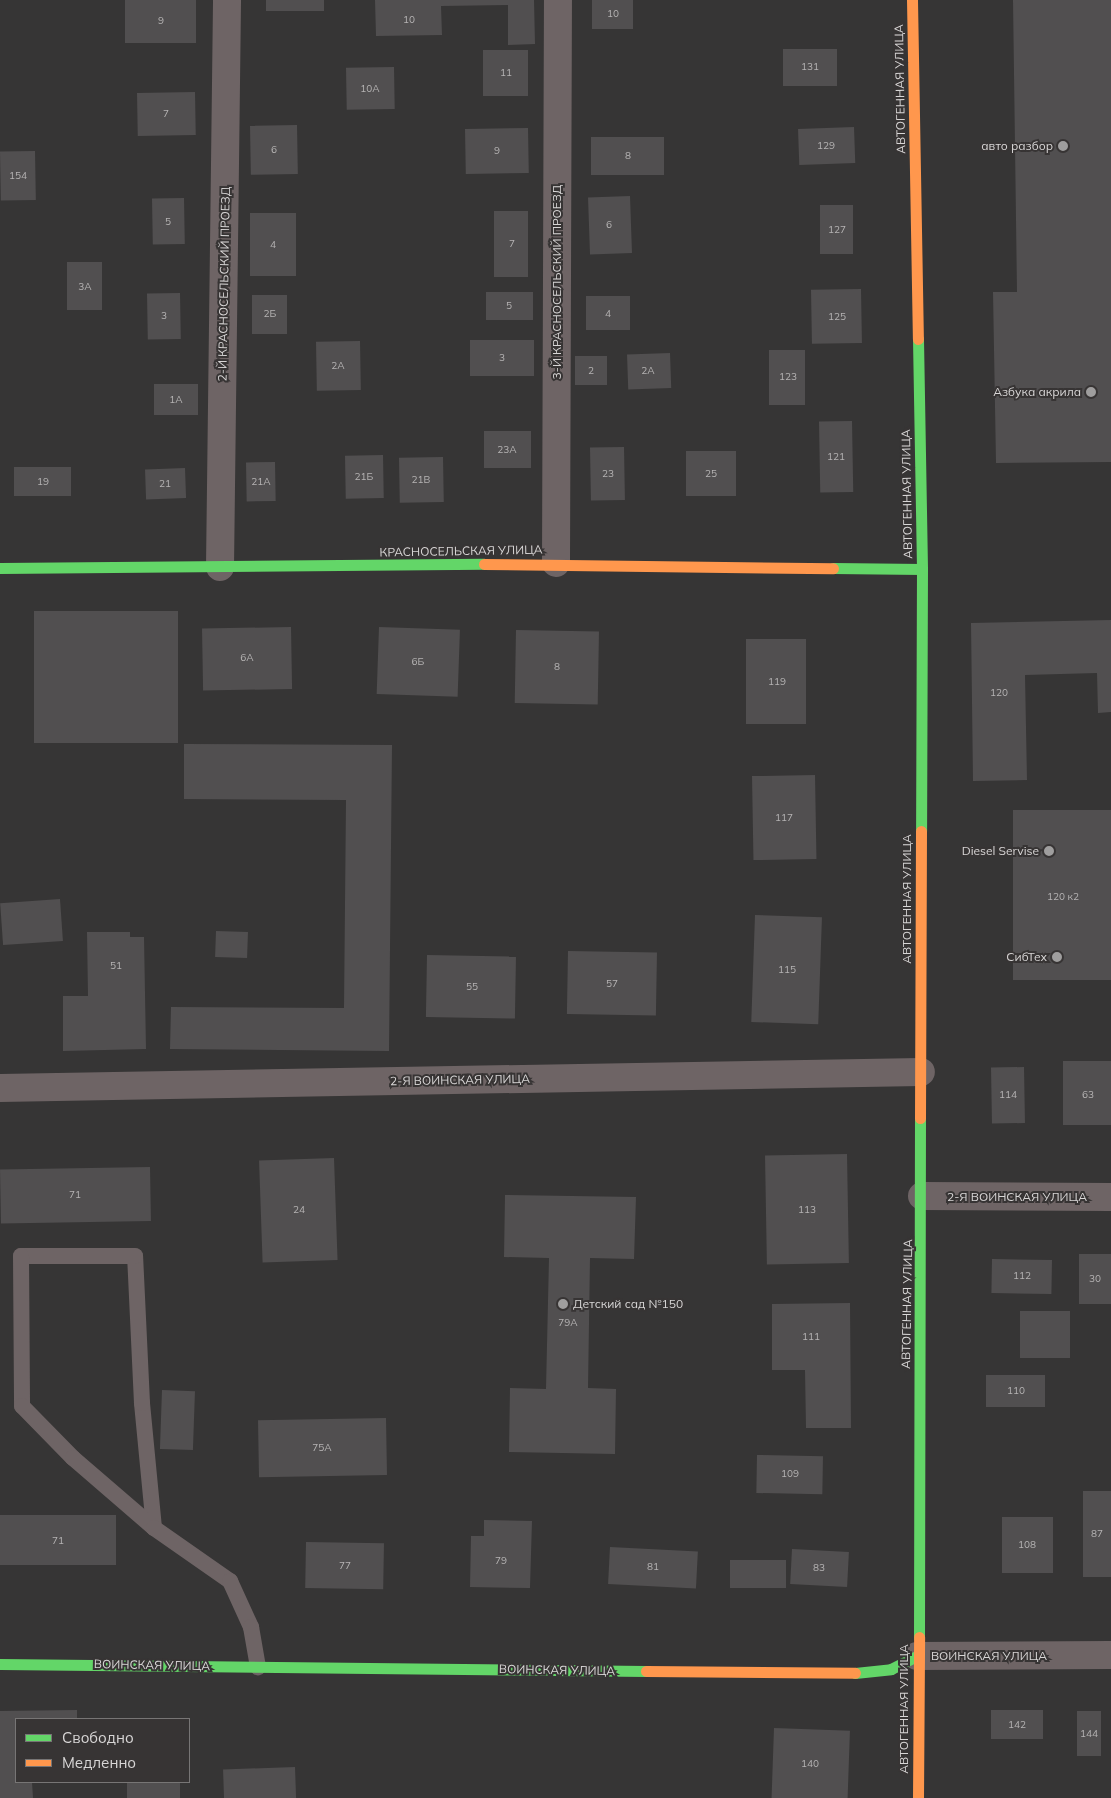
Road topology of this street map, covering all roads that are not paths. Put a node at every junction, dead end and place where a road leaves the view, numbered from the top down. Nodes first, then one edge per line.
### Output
1 (227, 0) edge
2 (558, 0) edge
3 (912, 0) edge
4 (556, 563) junction
5 (220, 567) junction
6 (0, 568) edge
7 (922, 570) junction
8 (921, 1072) junction
9 (0, 1088) edge
10 (922, 1196) junction
11 (1111, 1197) edge
12 (154, 1528) junction
13 (1111, 1655) edge
14 (917, 1656) junction
15 (0, 1664) edge
16 (258, 1667) junction
17 (918, 1798) edge

1 - 5 street, 2-Й КРАСНОСЕЛЬСКИЙ ПРОЕЗД
2 - 4 street, 3-Й КРАСНОСЕЛЬСКИЙ ПРОЕЗД
3 - 7 street, АВТОГЕННАЯ УЛИЦА
4 - 5 street, КРАСНОСЕЛЬСКАЯ УЛИЦА
4 - 7 street, КРАСНОСЕЛЬСКАЯ УЛИЦА
5 - 6 street, КРАСНОСЕЛЬСКАЯ УЛИЦА
7 - 8 street, АВТОГЕННАЯ УЛИЦА
8 - 9 street, 2-Я ВОИНСКАЯ УЛИЦА
8 - 10 street, АВТОГЕННАЯ УЛИЦА
10 - 11 street, 2-Я ВОИНСКАЯ УЛИЦА
10 - 14 street, АВТОГЕННАЯ УЛИЦА
12 - 12 lane
12 - 16 lane
13 - 14 street, ВОИНСКАЯ УЛИЦА
14 - 16 street, ВОИНСКАЯ УЛИЦА
14 - 17 street, АВТОГЕННАЯ УЛИЦА
15 - 16 street, ВОИНСКАЯ УЛИЦА

